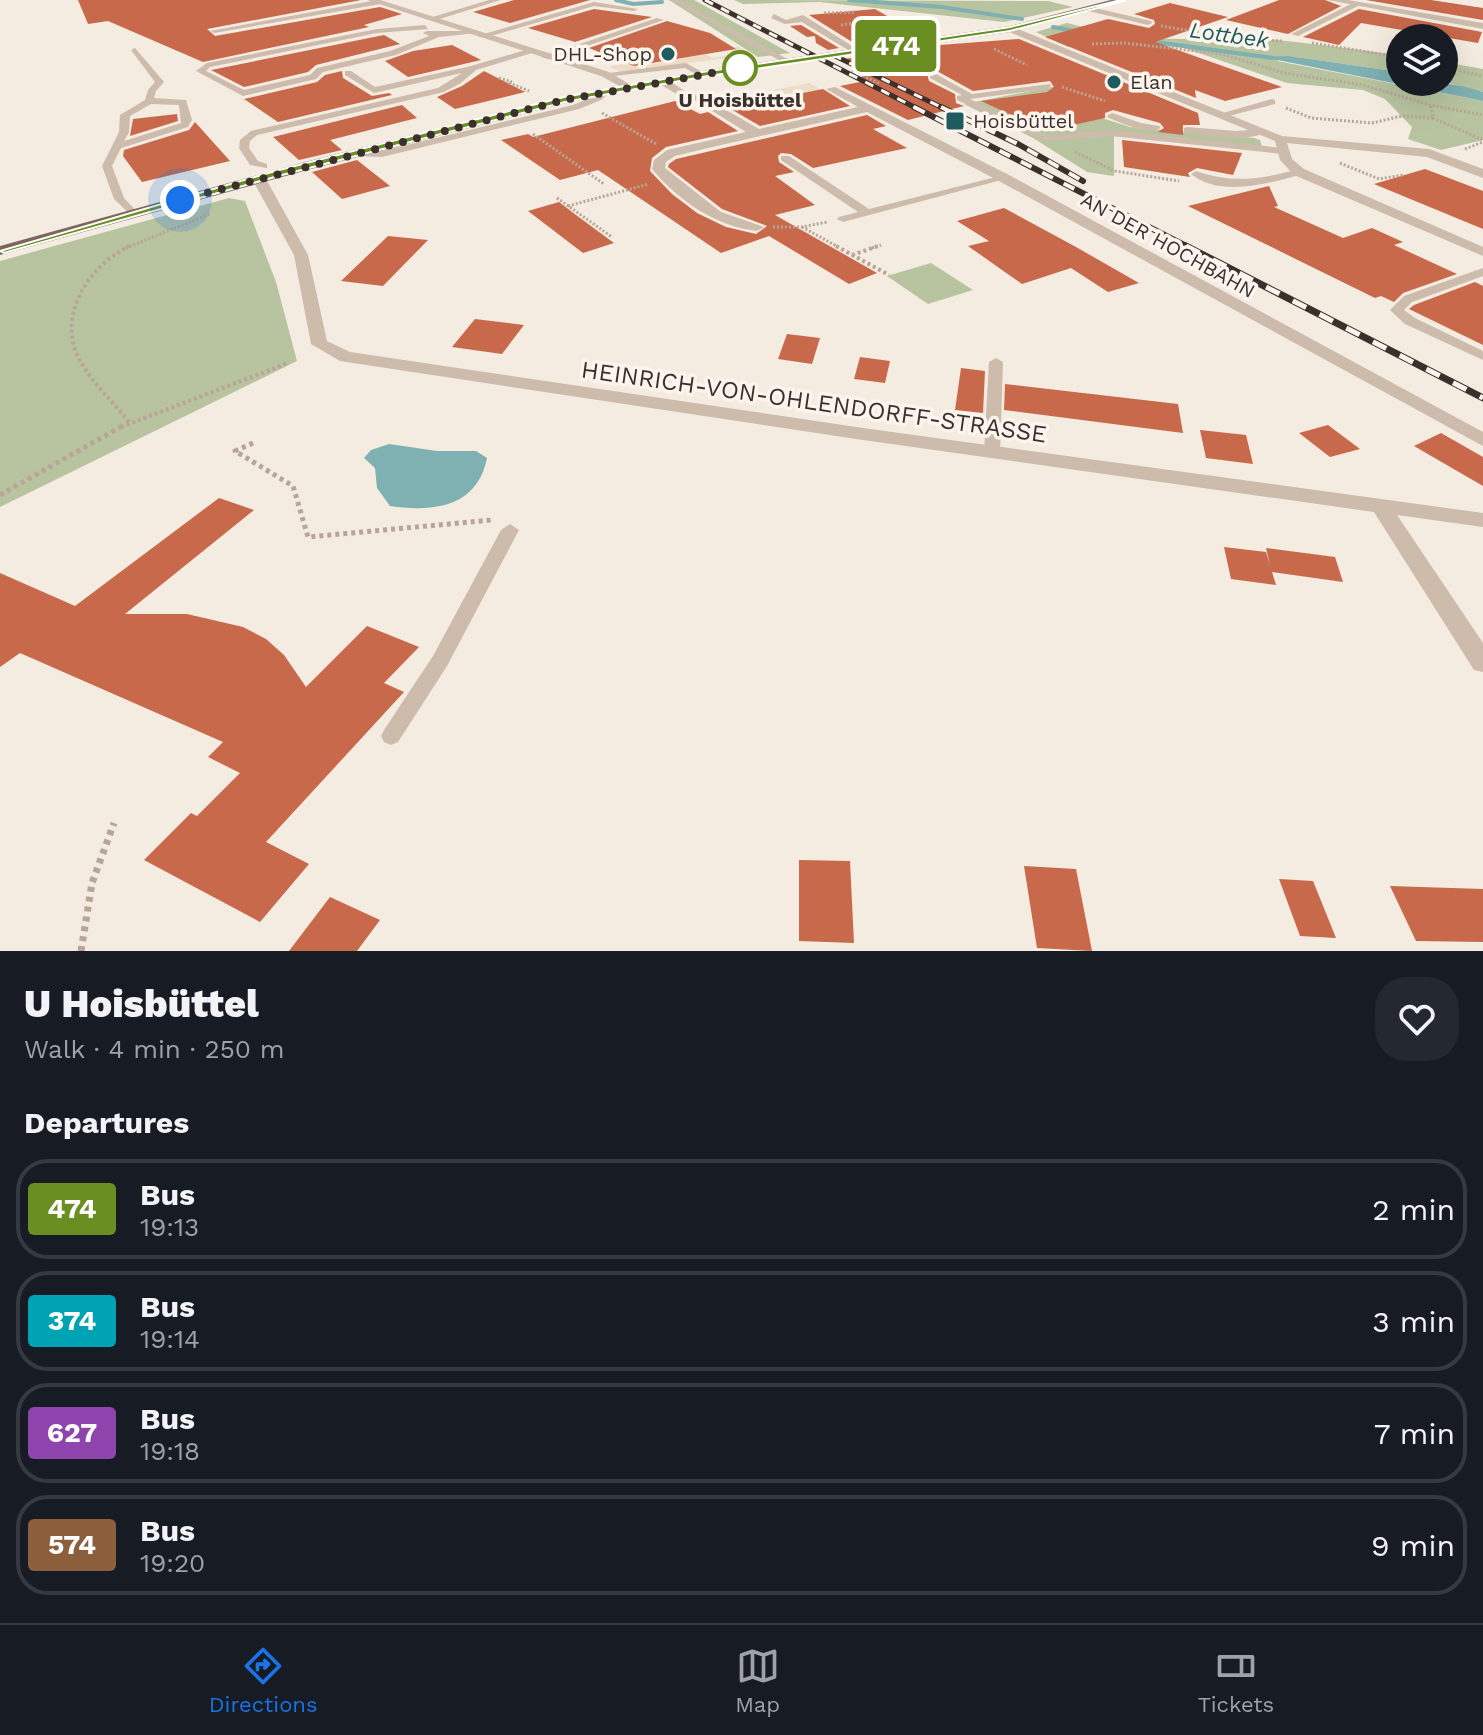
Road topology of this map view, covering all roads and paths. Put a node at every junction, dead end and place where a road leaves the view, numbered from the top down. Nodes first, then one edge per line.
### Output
1 (497, 0) edge
2 (674, 0) edge
3 (1121, 0) edge
4 (1332, 0) edge
5 (375, 1) edge
6 (1356, 5) junction
7 (634, 9) dead end
8 (1091, 9) junction
9 (774, 16) dead end
10 (660, 20) dead end
11 (872, 20) dead end
12 (430, 22) junction
13 (857, 22) junction
14 (1148, 23) junction
15 (862, 24) dead end
16 (839, 25) dead end
17 (1483, 26) edge
18 (905, 29) dead end
19 (1010, 29) junction
20 (895, 30) dead end
21 (1139, 30) dead end
22 (214, 31) dead end
23 (437, 35) junction
24 (477, 35) junction
25 (914, 35) junction
26 (1292, 38) joint
27 (927, 42) junction
28 (1301, 42) dead end
29 (988, 46) dead end
30 (135, 50) dead end
31 (1064, 50) junction
32 (529, 51) junction
33 (856, 51) junction
34 (1386, 55) edge
35 (545, 57) junction
36 (787, 61) junction
37 (1027, 65) dead end
38 (473, 68) junction
39 (1458, 70) edge
40 (592, 72) junction
41 (348, 73) dead end
42 (862, 73) dead end
43 (605, 74) junction
44 (702, 74) junction
45 (933, 76) dead end
46 (1483, 76) edge
47 (683, 77) junction
48 (662, 81) junction
49 (508, 83) dead end
50 (882, 83) dead end
51 (1047, 86) dead end
52 (629, 87) junction
53 (831, 89) dead end
54 (607, 91) junction
55 (696, 96) junction
56 (532, 97) dead end
57 (972, 97) junction
58 (149, 101) junction
59 (1272, 102) dead end
60 (1430, 105) junction
61 (1282, 107) dead end
62 (593, 108) dead end
63 (869, 108) junction
64 (1221, 115) junction
65 (1483, 115) edge
66 (1112, 116) dead end
67 (1433, 118) junction
68 (1262, 132) junction
69 (757, 133) junction
70 (533, 134) dead end
71 (1059, 139) junction
72 (1483, 140) edge
73 (1282, 145) junction
74 (115, 147) junction
75 (671, 153) junction
76 (785, 158) dead end
77 (261, 172) junction
78 (1299, 172) junction
79 (1169, 174) dead end
80 (1196, 174) dead end
81 (1483, 174) edge
82 (1004, 178) junction
83 (669, 179) junction
84 (1170, 180) junction
85 (1213, 180) junction
86 (604, 184) dead end
87 (557, 198) dead end
88 (568, 206) junction
89 (216, 211) dead end
90 (867, 213) junction
91 (133, 214) junction
92 (843, 219) joint
93 (757, 227) joint
94 (802, 227) junction
95 (612, 237) dead end
96 (881, 245) dead end
97 (0, 251) edge
98 (1483, 252) edge
99 (851, 255) junction
100 (1483, 272) edge
101 (889, 275) dead end
102 (1483, 356) edge
103 (996, 362) dead end
104 (288, 363) dead end
105 (129, 422) junction
106 (1483, 440) edge
107 (253, 443) dead end
108 (992, 452) junction
109 (0, 495) edge
110 (1381, 506) junction
111 (1483, 520) edge
112 (506, 524) joint
113 (1483, 663) edge
114 (391, 736) dead end
115 (114, 823) dead end
116 (81, 951) edge

1 - 12 lane
2 - 36 lane
3 - 8 main road
4 - 6 street
5 - 12 street
5 - 22 lane
6 - 17 street
6 - 26 lane
7 - 24 lane
8 - 14 lane
8 - 19 main road
9 - 33 lane
10 - 35 lane
11 - 13 path
12 - 23 lane
12 - 23 lane
12 - 24 street
13 - 15 path
13 - 16 path
14 - 21 lane
14 - 26 path
18 - 25 lane
19 - 27 main road
19 - 31 street
20 - 25 lane
23 - 24 lane
24 - 32 street
25 - 27 lane
27 - 33 main road
28 - 34 path
29 - 37 path
30 - 58 lane
31 - 60 path
31 - 64 street
32 - 35 street
32 - 38 lane
33 - 36 main road
35 - 40 street
36 - 44 main road
38 - 41 lane
38 - 77 lane
39 - 46 path
40 - 43 street
40 - 54 street
42 - 50 path
43 - 44 lane
43 - 52 street
44 - 47 main road
45 - 57 lane
47 - 48 main road
47 - 55 street
48 - 52 main road
48 - 55 street
49 - 56 path
51 - 57 lane
52 - 54 main road
53 - 63 street, AN DER HOCHBAHN
54 - 77 main road
55 - 69 street
57 - 71 lane
58 - 74 lane
58 - 74 lane
59 - 64 lane
60 - 65 path
60 - 67 path
61 - 67 path
62 - 75 path
63 - 69 street
63 - 82 street, AN DER HOCHBAHN
64 - 68 street
66 - 68 lane
67 - 72 path
68 - 73 street
69 - 75 street
70 - 86 path
71 - 73 lane
71 - 84 path
73 - 78 street
73 - 81 street
74 - 91 lane
75 - 83 street
76 - 90 lane
77 - 91 main road
77 - 108 street, HEINRICH-VON-OHLENDORFF-STRASSE
78 - 85 lane
78 - 98 street
79 - 84 path
80 - 85 lane
82 - 90 lane
82 - 106 street, AN DER HOCHBAHN
83 - 88 path
83 - 93 street
84 - 85 path
87 - 88 path
88 - 95 path
89 - 105 path
90 - 92 lane
91 - 97 main road
92 - 94 path
93 - 94 path
94 - 99 path
96 - 99 path
99 - 101 path
100 - 102 lane
103 - 108 lane
104 - 105 path
105 - 109 path
107 - 112 path
108 - 110 street, HEINRICH-VON-OHLENDORFF-STRASSE
110 - 111 street, HEINRICH-VON-OHLENDORFF-STRASSE
110 - 113 street
112 - 114 lane
115 - 116 path

